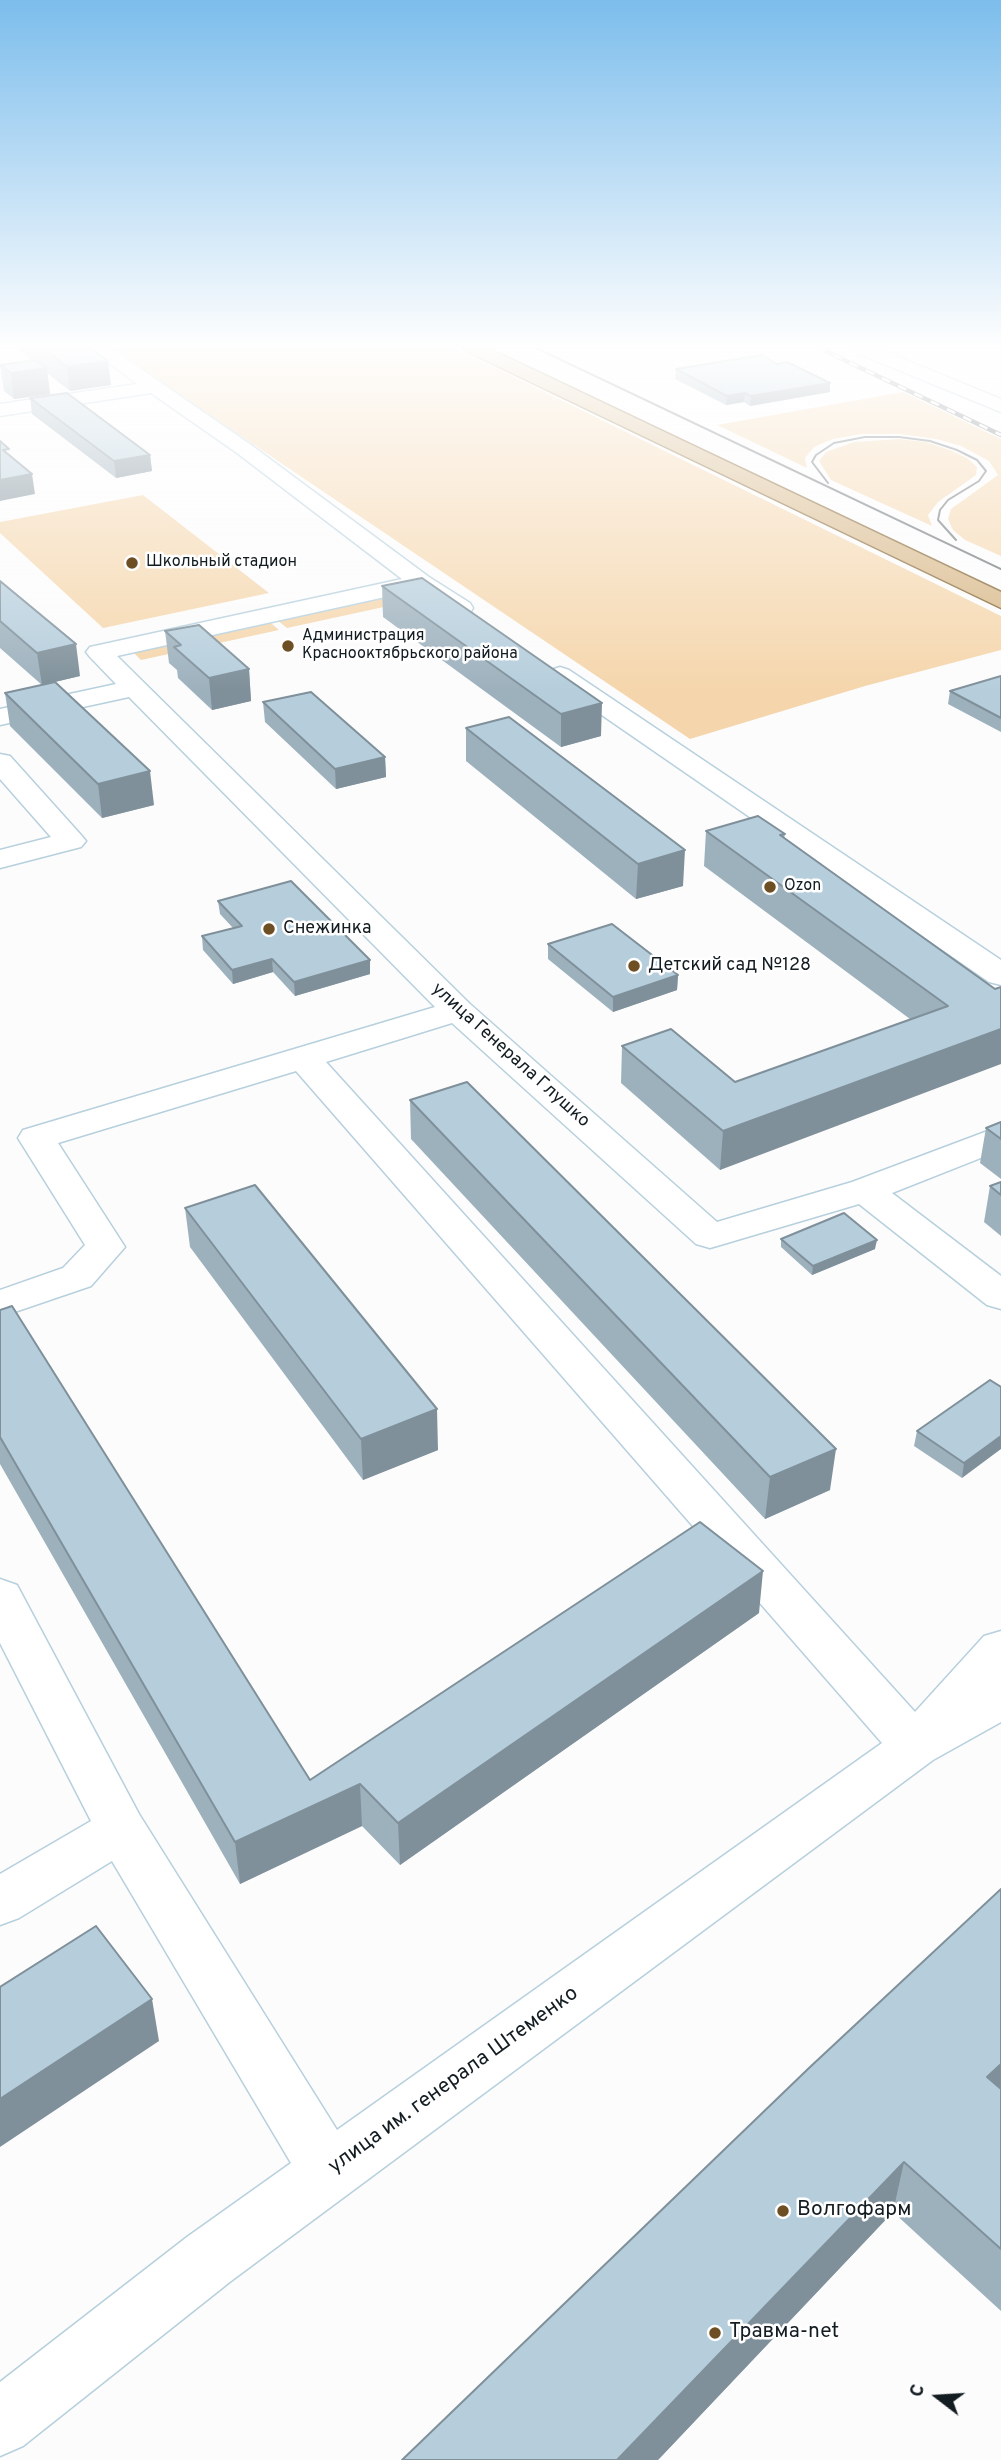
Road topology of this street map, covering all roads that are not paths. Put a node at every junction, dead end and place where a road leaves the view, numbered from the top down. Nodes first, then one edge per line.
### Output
1 (261, 462) edge
2 (711, 462) edge
3 (748, 462) edge
4 (421, 582) junction
5 (1001, 583) edge
6 (1001, 601) edge
7 (478, 620) edge
8 (535, 659) edge
9 (134, 688) junction
10 (6, 708) edge
11 (0, 762) edge
12 (0, 859) edge
13 (1001, 975) edge
14 (458, 1010) junction
15 (303, 1057) junction
16 (1001, 1137) edge
17 (865, 1190) junction
18 (1001, 1296) edge
19 (0, 1304) edge
20 (0, 1597) edge
21 (1001, 1648) edge
22 (1001, 1699) edge
23 (915, 1746) junction
24 (121, 1829) junction
25 (0, 1902) edge
26 (329, 2172) junction
27 (0, 2423) edge

1 - 4 street
2 - 6 main road
3 - 5 main road
4 - 7 street
4 - 9 street, улица Генерала Глушко
8 - 13 street
9 - 10 street
9 - 14 street, улица Генерала Глушко
11 - 12 street
14 - 15 street
14 - 17 street, улица Генерала Глушко
15 - 19 street
15 - 23 street
16 - 17 street, улица Генерала Глушко
17 - 18 street
20 - 24 street
21 - 23 street, улица им. генерала Штеменко
22 - 23 street, улица им. генерала Штеменко
23 - 26 street, улица им. генерала Штеменко
24 - 25 street
24 - 26 street
26 - 27 street, улица им. генерала Штеменко

